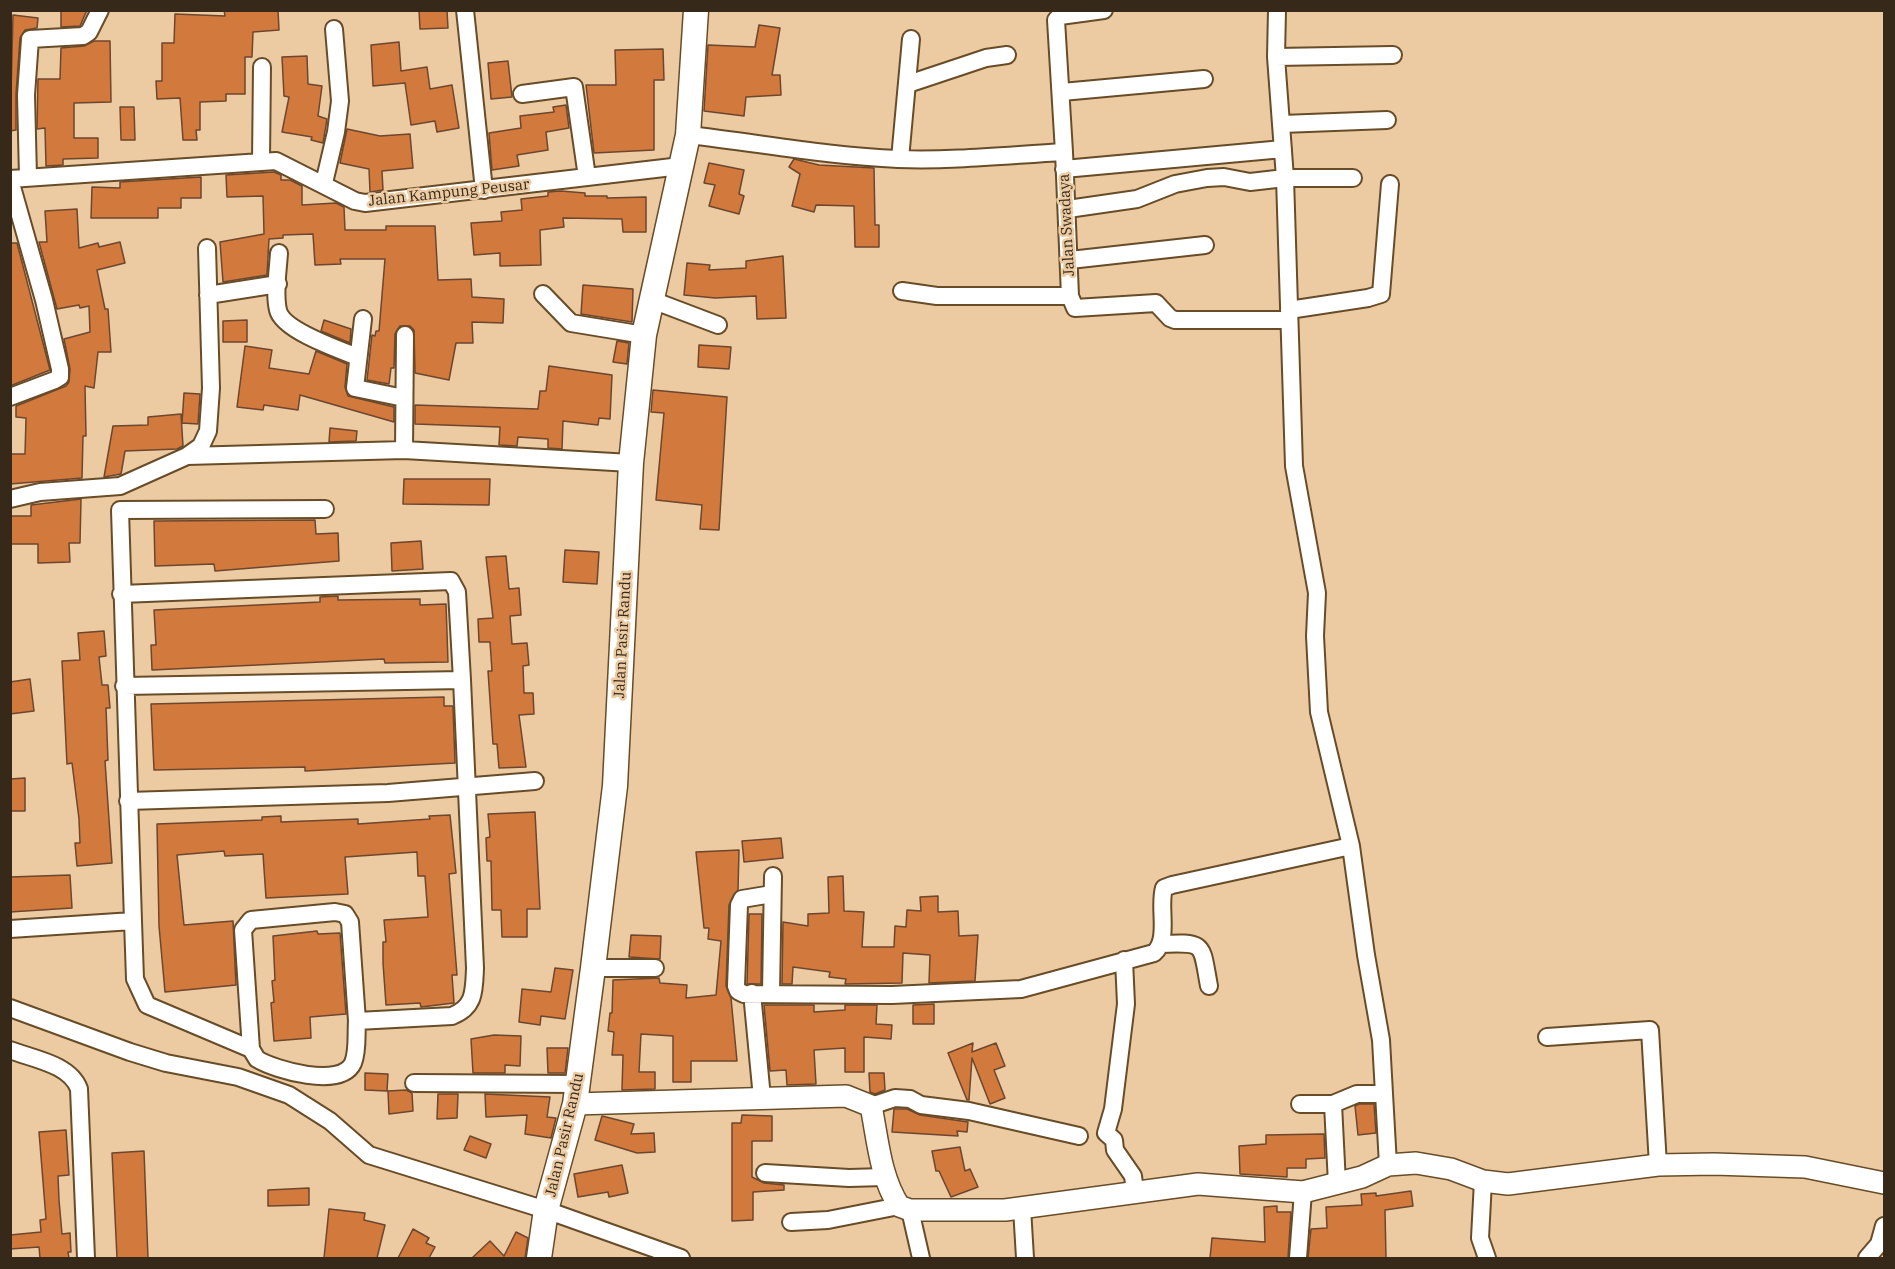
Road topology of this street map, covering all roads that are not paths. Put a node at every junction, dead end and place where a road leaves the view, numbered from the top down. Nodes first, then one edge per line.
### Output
1 (100, 10) edge
2 (465, 10) edge
3 (696, 10) edge
4 (1104, 10) edge
5 (1276, 10) edge
6 (1094, 11) edge
7 (334, 29) dead end
8 (911, 39) dead end
9 (1007, 55) dead end
10 (1393, 56) dead end
11 (1276, 57) junction
12 (262, 67) dead end
13 (1204, 79) dead end
14 (908, 84) junction
15 (1062, 92) junction
16 (522, 94) dead end
17 (1387, 120) dead end
18 (1282, 124) junction
19 (688, 135) junction
20 (1282, 149) junction
21 (1064, 152) junction
22 (900, 159) junction
23 (261, 161) junction
24 (681, 166) junction
25 (1064, 169) junction
26 (28, 177) junction
27 (587, 177) junction
28 (1285, 178) junction
29 (1353, 178) dead end
30 (10, 180) edge
31 (324, 183) junction
32 (1390, 184) dead end
33 (484, 190) junction
34 (1068, 209) junction
35 (1205, 245) dead end
36 (207, 248) dead end
37 (279, 253) dead end
38 (1070, 260) junction
39 (278, 284) junction
40 (902, 291) dead end
41 (543, 294) dead end
42 (208, 295) junction
43 (1070, 296) junction
44 (652, 300) junction
45 (1289, 315) junction
46 (363, 319) dead end
47 (718, 325) dead end
48 (405, 336) dead end
49 (644, 336) junction
50 (358, 357) junction
51 (10, 398) edge
52 (404, 399) junction
53 (404, 450) junction
54 (187, 456) junction
55 (631, 463) junction
56 (10, 499) edge
57 (325, 509) dead end
58 (121, 594) junction
59 (462, 680) junction
60 (124, 686) junction
61 (535, 781) dead end
62 (468, 788) junction
63 (128, 801) junction
64 (1351, 846) junction
65 (772, 876) dead end
66 (772, 894) junction
67 (133, 921) junction
68 (10, 929) edge
69 (1161, 944) junction
70 (1124, 960) junction
71 (593, 968) junction
72 (655, 968) dead end
73 (1209, 986) dead end
74 (752, 993) junction
75 (771, 993) junction
76 (10, 1008) edge
77 (357, 1021) junction
78 (1547, 1037) dead end
79 (251, 1049) junction
80 (10, 1050) edge
81 (414, 1083) dead end
82 (577, 1094) junction
83 (1384, 1094) junction
84 (762, 1098) junction
85 (1300, 1104) dead end
86 (1333, 1104) junction
87 (871, 1106) junction
88 (1079, 1136) dead end
89 (1388, 1165) junction
90 (1658, 1165) junction
91 (765, 1173) dead end
92 (884, 1177) junction
93 (1483, 1181) junction
94 (1884, 1183) edge
95 (1337, 1184) junction
96 (1135, 1192) junction
97 (1303, 1192) junction
98 (904, 1208) junction
99 (1022, 1208) junction
100 (546, 1210) junction
101 (791, 1222) dead end
102 (1884, 1226) edge
103 (86, 1258) edge
104 (539, 1258) edge
105 (681, 1258) edge
106 (921, 1258) edge
107 (1025, 1258) edge
108 (1298, 1258) edge
109 (1487, 1258) edge
110 (1867, 1258) edge

1 - 26 street
2 - 33 street
3 - 19 main road, Jalan Pasir Randu
4 - 6 street
5 - 11 street
6 - 15 street
7 - 31 street
8 - 14 street
9 - 14 street
10 - 11 street
11 - 18 street
12 - 23 street
13 - 15 street
14 - 22 street
15 - 21 street
16 - 27 street
17 - 18 street
18 - 20 street
19 - 22 street, Jalan Swadaya
19 - 24 main road, Jalan Pasir Randu
20 - 25 street
20 - 28 street
21 - 22 street, Jalan Swadaya
21 - 25 street, Jalan Swadaya
23 - 26 street, Jalan Kampung Peusar
23 - 31 street, Jalan Kampung Peusar
24 - 27 street, Jalan Kampung Peusar
24 - 44 main road, Jalan Pasir Randu
25 - 34 street, Jalan Swadaya
26 - 30 street, Jalan Kampung Peusar
27 - 33 street, Jalan Kampung Peusar
28 - 29 street
28 - 34 street
28 - 45 street
30 - 51 street
31 - 33 street, Jalan Kampung Peusar
32 - 45 street
34 - 38 street, Jalan Swadaya
35 - 38 street
36 - 42 street
37 - 39 street
38 - 43 street, Jalan Swadaya
39 - 42 street
39 - 50 street
40 - 43 street
41 - 49 street
42 - 54 street
43 - 45 street, Jalan Swadaya
44 - 47 street
44 - 49 main road, Jalan Pasir Randu
45 - 64 street
46 - 50 street
48 - 52 street
49 - 55 main road, Jalan Pasir Randu
50 - 52 street
52 - 53 street
53 - 54 street
53 - 55 street
54 - 56 street
55 - 71 main road, Jalan Pasir Randu
57 - 58 street
58 - 59 street
58 - 60 street
59 - 60 street
59 - 62 street
60 - 63 street
61 - 62 street
62 - 63 street
62 - 77 street
63 - 67 street
64 - 69 street
64 - 83 street
65 - 66 street
66 - 74 street
66 - 75 street
67 - 68 street
67 - 79 street
69 - 70 street
69 - 73 street
70 - 75 street
70 - 96 street
71 - 72 street
71 - 82 main road, Jalan Pasir Randu
74 - 75 street
74 - 84 street
76 - 100 street
77 - 79 street
77 - 79 street
78 - 90 street
80 - 103 street
81 - 82 street
82 - 84 street
82 - 100 main road, Jalan Pasir Randu
83 - 86 street
83 - 89 street
84 - 87 street
85 - 86 street
86 - 95 street
87 - 88 street
87 - 92 street
89 - 93 street
89 - 95 street
90 - 93 street
90 - 94 street
91 - 92 street
92 - 98 street
93 - 109 street
95 - 97 street
96 - 97 street
96 - 99 street
97 - 108 street
98 - 99 street
98 - 101 street
98 - 106 street
99 - 107 street
100 - 104 main road, Jalan Pasir Randu
100 - 105 street
102 - 110 street

